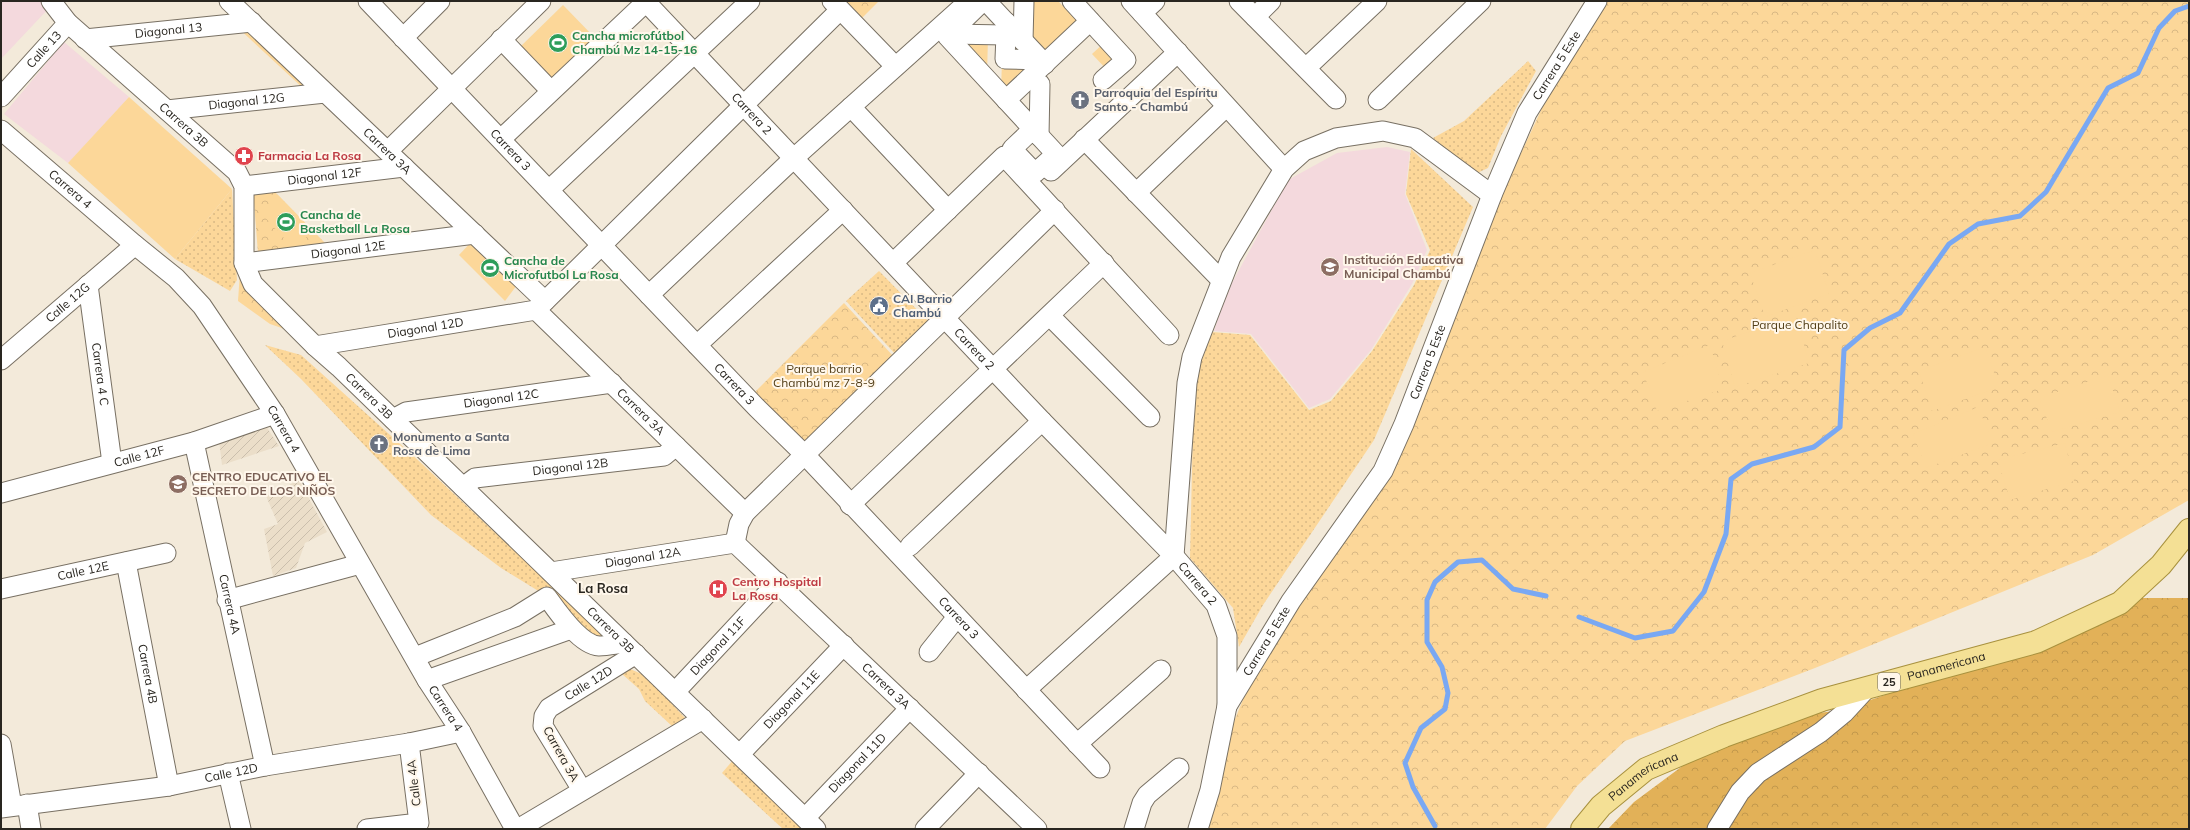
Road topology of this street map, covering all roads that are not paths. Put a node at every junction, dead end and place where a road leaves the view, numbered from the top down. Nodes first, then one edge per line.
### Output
1 (51, 1) edge
2 (229, 1) edge
3 (368, 1) edge
4 (440, 1) edge
5 (541, 1) edge
6 (646, 1) edge
7 (750, 1) edge
8 (1024, 1) edge
9 (1072, 1) edge
10 (1239, 1) edge
11 (1272, 1) edge
12 (1377, 1) edge
13 (1481, 1) edge
14 (979, 2) edge
15 (1594, 2) edge
16 (1143, 5) edge
17 (836, 6) edge
18 (1255, 17) junction
19 (1090, 21) junction
20 (252, 22) junction
21 (68, 23) junction
22 (1012, 33) junction
23 (949, 34) junction
24 (977, 35) junction
25 (403, 38) junction
26 (86, 39) junction
27 (501, 39) junction
28 (1178, 52) junction
29 (695, 54) junction
30 (1043, 62) junction
31 (895, 66) junction
32 (1306, 68) junction
33 (1103, 80) dead end
34 (1040, 84) dead end
35 (451, 87) junction
36 (551, 91) junction
37 (325, 93) junction
38 (1, 97) edge
39 (1336, 99) dead end
40 (1378, 100) dead end
41 (1010, 105) junction
42 (744, 106) junction
43 (851, 107) junction
44 (1226, 107) junction
45 (167, 110) junction
46 (1040, 110) junction
47 (1, 130) edge
48 (501, 139) junction
49 (1084, 139) junction
50 (388, 151) junction
51 (794, 158) junction
52 (404, 167) junction
53 (1284, 169) junction
54 (244, 186) junction
55 (1033, 187) junction
56 (549, 190) junction
57 (1136, 193) junction
58 (1492, 195) junction
59 (843, 210) junction
60 (948, 210) junction
61 (1055, 210) junction
62 (475, 234) junction
63 (135, 245) junction
64 (602, 246) junction
65 (244, 263) junction
66 (893, 263) junction
67 (1104, 263) junction
68 (1221, 280) junction
69 (88, 285) junction
70 (649, 295) junction
71 (540, 306) junction
72 (1050, 316) junction
73 (945, 318) junction
74 (1169, 335) dead end
75 (697, 345) junction
76 (315, 346) junction
77 (1, 360) edge
78 (994, 370) junction
79 (612, 383) junction
80 (275, 414) junction
81 (1150, 418) dead end
82 (393, 419) junction
83 (1042, 421) junction
84 (194, 442) junction
85 (676, 446) junction
86 (805, 455) junction
87 (112, 463) junction
88 (464, 487) junction
89 (1, 493) edge
90 (850, 505) junction
91 (745, 513) junction
92 (2189, 530) edge
93 (735, 543) junction
94 (910, 546) dead end
95 (166, 553) dead end
96 (1174, 556) junction
97 (126, 562) junction
98 (360, 564) junction
99 (551, 572) junction
100 (778, 582) junction
101 (1, 589) edge
102 (227, 600) junction
103 (953, 622) dead end
104 (571, 629) junction
105 (844, 645) junction
106 (630, 649) junction
107 (929, 652) dead end
108 (415, 657) junction
109 (1161, 670) dead end
110 (427, 680) junction
111 (1867, 688) junction
112 (1026, 690) junction
113 (675, 692) junction
114 (1227, 706) junction
115 (910, 708) junction
116 (544, 716) joint
117 (703, 719) junction
118 (461, 732) junction
119 (410, 743) junction
120 (1, 744) edge
121 (1077, 744) junction
122 (740, 754) junction
123 (265, 766) junction
124 (1100, 768) dead end
125 (1178, 768) dead end
126 (228, 773) junction
127 (979, 773) junction
128 (169, 786) junction
129 (582, 790) junction
130 (13, 806) edge
131 (811, 824) edge
132 (31, 829) edge
133 (241, 829) edge
134 (367, 829) edge
135 (516, 829) edge
136 (925, 829) edge
137 (1037, 829) edge
138 (1134, 829) edge
139 (1198, 829) edge
140 (1582, 829) edge
141 (1717, 829) edge

1 - 21 street, Calle 13
2 - 20 street, Carrera 3A
3 - 25 street, Carrera 3
4 - 25 street
5 - 27 street
6 - 29 street, Carrera 2
6 - 36 street
7 - 29 street
8 - 22 street
9 - 19 street
10 - 18 street
11 - 18 street
12 - 32 street
13 - 40 street
14 - 22 street
14 - 23 street
14 - 24 street
14 - 31 street
15 - 58 street, Carrera 5 Este
16 - 28 street
17 - 31 street
17 - 42 street
18 - 32 street
19 - 30 street
19 - 33 street
20 - 26 street, Diagonal 13
20 - 37 street, Carrera 3A
21 - 26 street, Carrera 3B
21 - 38 street, Calle 13
22 - 24 street
22 - 30 street
22 - 30 street
23 - 24 street
23 - 41 street
25 - 35 street, Carrera 3
26 - 45 street, Carrera 3B
27 - 35 street
27 - 36 street
28 - 44 street
28 - 49 street
29 - 42 street, Carrera 2
29 - 56 street
30 - 41 street
31 - 43 street
32 - 39 street
34 - 46 street
35 - 48 street, Carrera 3
35 - 50 street
36 - 48 street
37 - 45 street, Diagonal 12G
37 - 50 street, Carrera 3A
41 - 46 street
41 - 46 street
42 - 51 street, Carrera 2
42 - 64 street
43 - 51 street
43 - 60 street
44 - 53 street
44 - 57 street
45 - 54 street, Carrera 3B
47 - 63 street, Carrera 4
48 - 56 street, Carrera 3
49 - 55 street
49 - 57 street
50 - 52 street, Carrera 3A
51 - 59 street, Carrera 2
51 - 70 street
52 - 54 street, Diagonal 12F
52 - 62 street, Carrera 3A
53 - 58 street
53 - 68 street
54 - 65 street, Carrera 3B
55 - 60 street
55 - 61 street
56 - 64 street, Carrera 3
57 - 68 street
58 - 114 street, Carrera 5 Este
59 - 66 street, Carrera 2
59 - 75 street
60 - 66 street
61 - 67 street
61 - 73 street
62 - 65 street, Diagonal 12E
62 - 71 street, Carrera 3A
63 - 69 street, Calle 12G
63 - 80 street, Carrera 4
64 - 70 street, Carrera 3
64 - 71 street
65 - 76 street, Carrera 3B
66 - 73 street, Carrera 2
67 - 72 street
67 - 74 street
68 - 96 street
69 - 77 street, Calle 12G
69 - 87 street, Carrera 4 C
70 - 75 street, Carrera 3
71 - 76 street, Diagonal 12D
71 - 79 street, Carrera 3A
72 - 78 street
72 - 81 street
73 - 78 street, Carrera 2
73 - 86 street
75 - 86 street, Carrera 3
76 - 82 street, Carrera 3B
78 - 83 street, Carrera 2
78 - 90 street
79 - 82 street, Diagonal 12C
79 - 85 street, Carrera 3A
80 - 84 street, Calle 12F
80 - 98 street, Carrera 4
82 - 88 street, Carrera 3B
83 - 94 street
83 - 96 street, Carrera 2
84 - 87 street, Calle 12F
84 - 102 street, Carrera 4A
85 - 88 street, Diagonal 12B
85 - 91 street, Carrera 3A
86 - 90 street, Carrera 3
86 - 91 street
87 - 89 street, Calle 12F
88 - 99 street, Carrera 3B
90 - 112 street, Carrera 3
91 - 93 street
92 - 111 main road, Panamericana / 25
93 - 99 street, Diagonal 12A
93 - 100 street, Carrera 3A
95 - 97 street, Calle 12E
96 - 112 street
96 - 114 street, Carrera 2
97 - 101 street, Calle 12E
97 - 128 street, Carrera 4B
98 - 102 street
98 - 108 street, Carrera 4
99 - 106 street, Carrera 3B
100 - 105 street, Carrera 3A
100 - 113 street, Diagonal 11F
102 - 123 street, Carrera 4A
103 - 107 street
104 - 106 street
104 - 108 street
104 - 110 street
105 - 115 street, Carrera 3A
105 - 122 street, Diagonal 11E
106 - 113 street, Carrera 3B
106 - 116 street, Calle 12D
108 - 110 street, Carrera 4
109 - 121 street
110 - 118 street, Carrera 4
111 - 140 main road, Panamericana / 25
111 - 141 street
112 - 121 street, Carrera 3
113 - 117 street, Carrera 3B
114 - 139 street
115 - 127 street, Carrera 3A
115 - 131 street, Diagonal 11D
116 - 129 street, Carrera 3A
117 - 122 street, Carrera 3B
117 - 129 street
118 - 119 street, Calle 12D
118 - 135 street, Carrera 4
119 - 123 street, Calle 12D
119 - 134 street, Calle 4A
120 - 130 street
121 - 124 street, Carrera 3
122 - 131 street, Carrera 3B
123 - 126 street, Calle 12D
125 - 138 street
126 - 128 street, Calle 12D
126 - 133 street
127 - 136 street
127 - 137 street, Carrera 3A
128 - 130 street, Calle 12D
129 - 135 street
130 - 132 street

